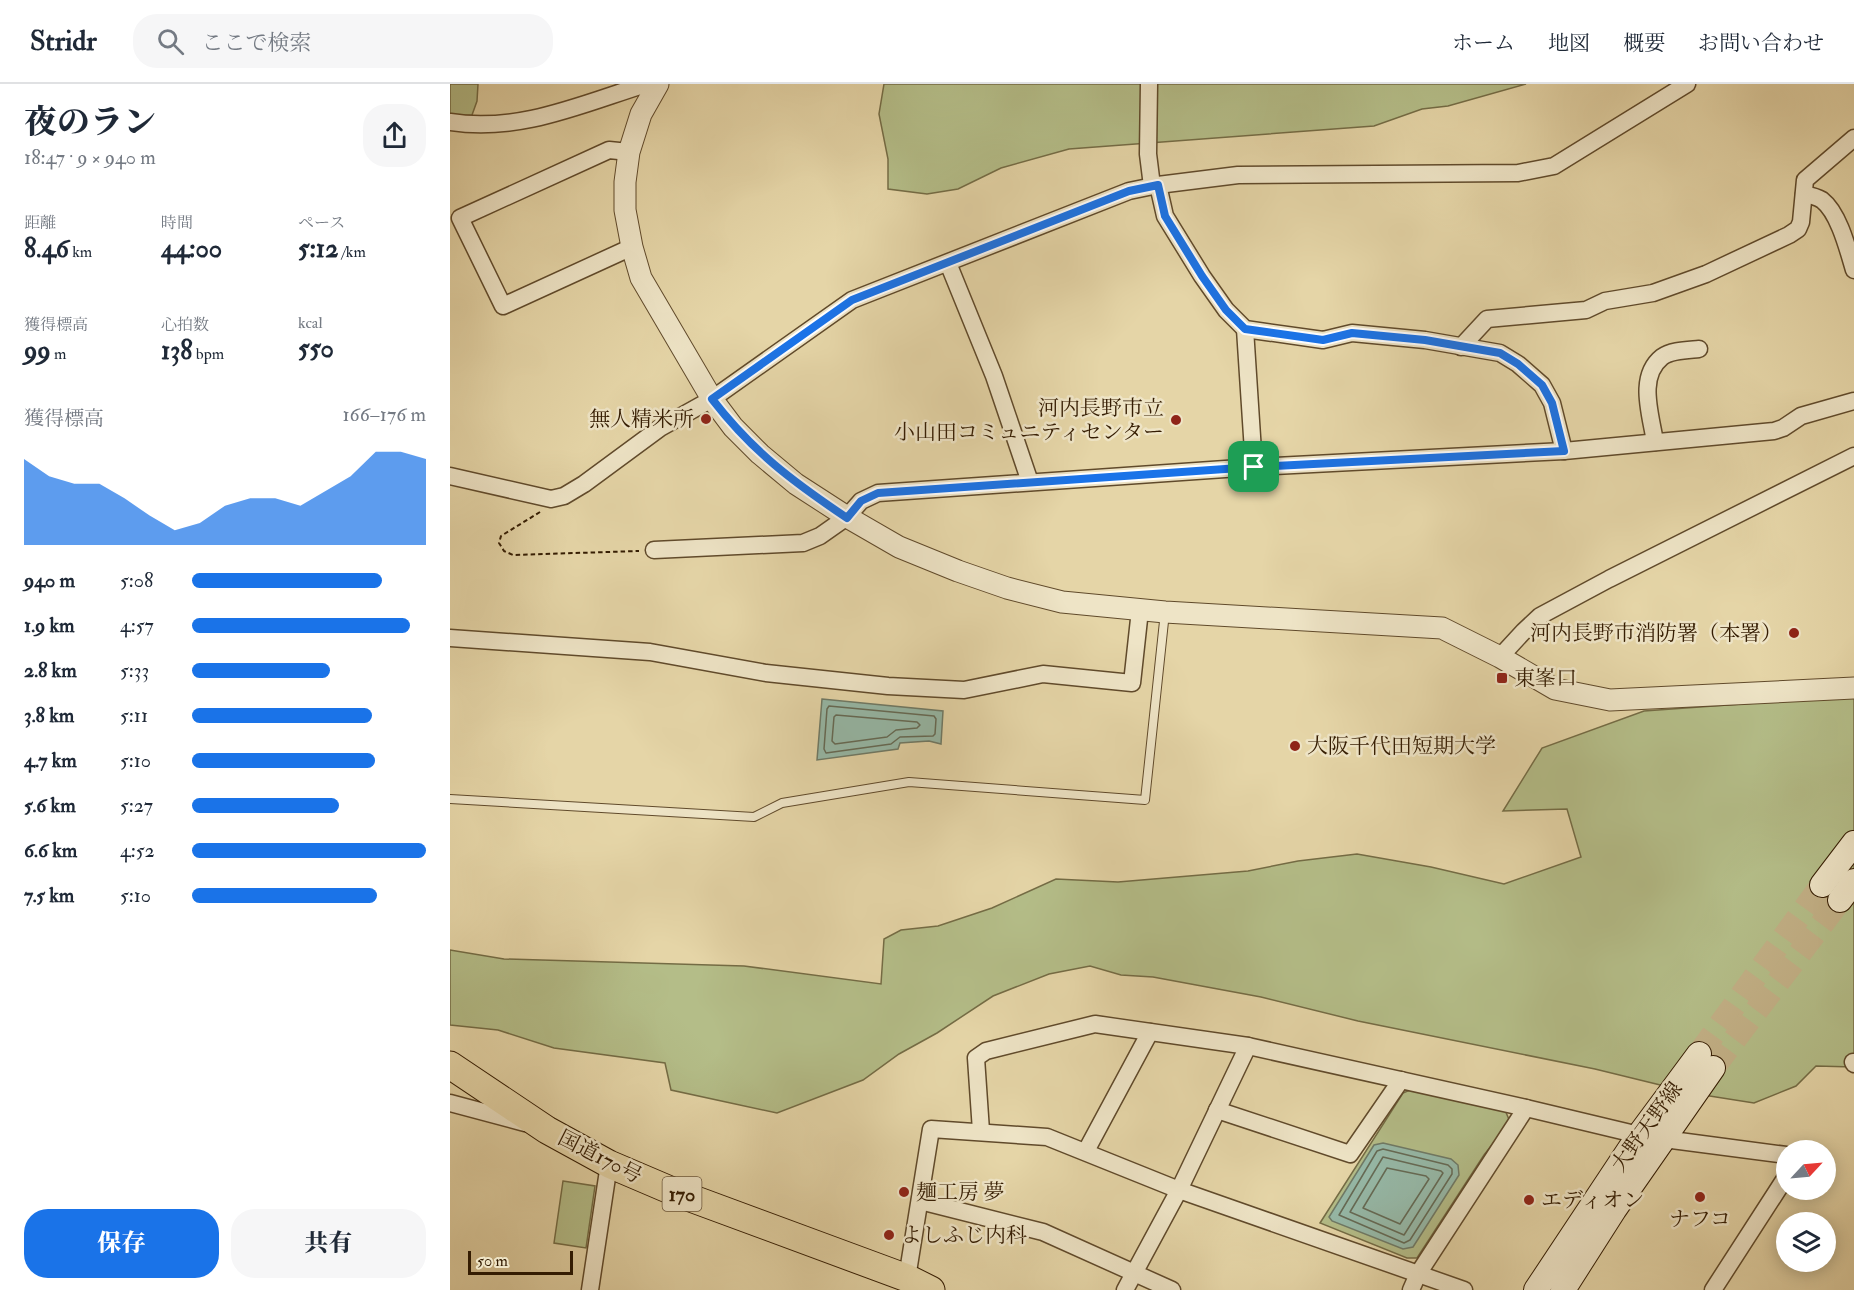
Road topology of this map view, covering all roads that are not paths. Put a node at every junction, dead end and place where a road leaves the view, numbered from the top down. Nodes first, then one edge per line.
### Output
1 (646, 84) edge
2 (658, 84) edge
3 (1149, 84) edge
4 (1687, 84) edge
5 (450, 122) edge
6 (1854, 138) edge
7 (629, 152) junction
8 (1155, 186) junction
9 (1804, 194) junction
10 (632, 247) junction
11 (948, 263) junction
12 (1854, 270) edge
13 (1245, 329) junction
14 (1461, 347) junction
15 (1698, 349) dead end
16 (712, 399) junction
17 (1854, 401) edge
18 (1655, 442) junction
19 (1564, 451) junction
20 (1854, 456) edge
21 (1254, 467) junction
22 (450, 476) edge
23 (1030, 482) junction
24 (847, 518) junction
25 (654, 550) road end
26 (1140, 610) junction
27 (1165, 612) junction
28 (450, 638) edge
29 (1500, 657) junction
30 (1854, 688) edge
31 (450, 799) edge
32 (1854, 843) edge
33 (1854, 881) edge
34 (1150, 1032) junction
35 (1248, 1046) junction
36 (450, 1065) edge
37 (1401, 1080) junction
38 (450, 1103) edge
39 (1526, 1108) junction
40 (1217, 1110) junction
41 (535, 1122) junction
42 (981, 1131) junction
43 (1639, 1135) junction
44 (1664, 1138) junction
45 (1086, 1151) junction
46 (1776, 1154) edge
47 (609, 1164) junction
48 (1179, 1190) junction
49 (1776, 1192) edge
50 (920, 1202) junction
51 (1134, 1273) junction
52 (1418, 1274) junction
53 (919, 1284) edge
54 (590, 1290) edge
55 (1125, 1290) edge
56 (1172, 1290) edge
57 (1411, 1290) edge
58 (1464, 1290) edge
59 (1536, 1290) edge
60 (1563, 1290) edge
61 (1713, 1290) edge

1 - 5 street
2 - 7 street
3 - 8 street
4 - 8 street
6 - 9 street
7 - 10 street
7 - 10 street
8 - 11 street
8 - 13 street
9 - 12 street
9 - 14 street
10 - 16 street
11 - 16 street
11 - 23 street
13 - 14 street
13 - 21 street
14 - 19 street
15 - 18 street
16 - 22 street
16 - 24 street
17 - 18 street
18 - 19 street
19 - 21 street
20 - 29 street
21 - 23 street
23 - 24 street
24 - 25 street
24 - 26 street
26 - 27 street
26 - 28 street
27 - 29 street
27 - 31 lane
29 - 30 street
32 - 33 main road
34 - 35 street
34 - 42 street
34 - 45 street
35 - 37 street
35 - 40 street
36 - 41 highway, 国道170号 / 170
37 - 39 street
37 - 40 street
38 - 41 street
39 - 43 street
39 - 52 street
40 - 48 street
41 - 47 highway, 国道170号 / 170
42 - 45 street
42 - 50 street
43 - 44 main road, 大野天野線
43 - 59 main road, 大野天野線
44 - 46 street
44 - 60 main road, 大野天野線
45 - 48 street
47 - 53 highway, 国道170号 / 170
47 - 54 street
48 - 51 street
48 - 52 street
49 - 61 street
50 - 51 street
50 - 53 street
51 - 55 street
51 - 56 street
52 - 57 street
52 - 58 street

